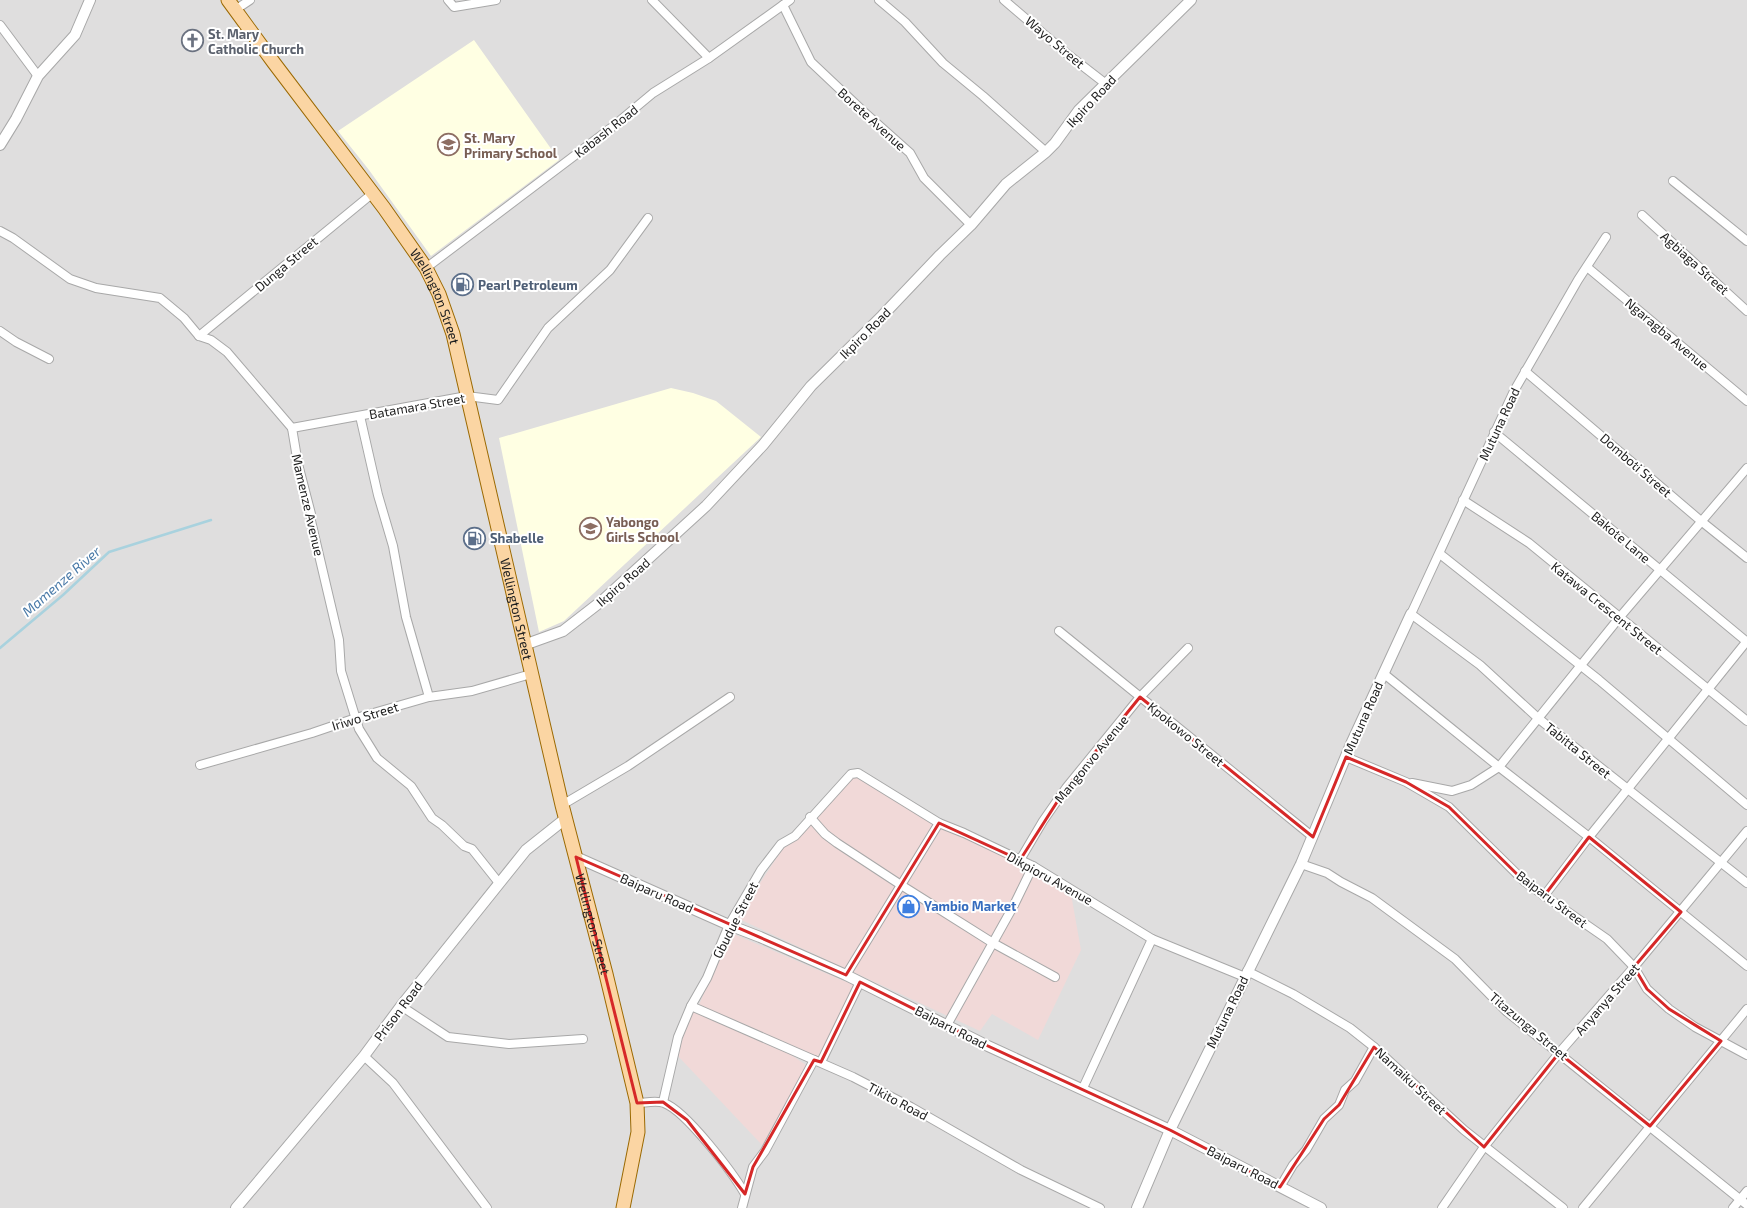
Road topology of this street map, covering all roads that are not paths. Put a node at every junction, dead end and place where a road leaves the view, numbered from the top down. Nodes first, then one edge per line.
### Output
1 (90, 0) edge
2 (250, 0) edge
3 (448, 0) edge
4 (496, 0) edge
5 (652, 0) edge
6 (790, 0) edge
7 (879, 0) edge
8 (1004, 0) edge
9 (1191, 0) edge
10 (232, 5) edge
11 (782, 5) junction
12 (0, 25) edge
13 (708, 58) junction
14 (38, 76) junction
15 (1106, 84) junction
16 (0, 145) edge
17 (1046, 152) junction
18 (1673, 181) dead end
19 (373, 193) junction
20 (1642, 215) dead end
21 (648, 218) dead end
22 (971, 225) junction
23 (0, 231) edge
24 (1606, 237) dead end
25 (1747, 241) edge
26 (1587, 267) junction
27 (426, 268) junction
28 (1747, 311) edge
29 (0, 331) edge
30 (199, 336) junction
31 (49, 359) dead end
32 (1525, 371) junction
33 (467, 396) junction
34 (1747, 401) edge
35 (360, 416) junction
36 (292, 428) junction
37 (1494, 432) junction
38 (1746, 472) edge
39 (1463, 500) junction
40 (1701, 521) junction
41 (1440, 554) junction
42 (1747, 558) edge
43 (1660, 569) junction
44 (1411, 614) junction
45 (1619, 618) junction
46 (1059, 631) dead end
47 (1747, 641) edge
48 (524, 645) junction
49 (1188, 648) dead end
50 (1581, 666) junction
51 (1383, 673) junction
52 (531, 674) junction
53 (1708, 690) junction
54 (429, 697) junction
55 (730, 697) dead end
56 (1140, 697) junction
57 (356, 718) junction
58 (1539, 719) junction
59 (1747, 721) edge
60 (1668, 738) junction
61 (1346, 757) junction
62 (200, 765) dead end
63 (1499, 767) junction
64 (858, 773) joint
65 (1406, 782) junction
66 (1628, 789) junction
67 (562, 804) junction
68 (1747, 805) edge
69 (810, 817) junction
70 (565, 819) junction
71 (939, 823) junction
72 (1747, 831) edge
73 (1313, 837) junction
74 (1589, 837) junction
75 (576, 857) junction
76 (1020, 860) junction
77 (1722, 863) junction
78 (1301, 864) junction
79 (1033, 866) junction
80 (499, 883) junction
81 (1747, 883) edge
82 (901, 885) junction
83 (1544, 896) junction
84 (1681, 912) junction
85 (729, 926) junction
86 (1152, 939) junction
87 (993, 943) junction
88 (1747, 966) edge
89 (1634, 967) junction
90 (1246, 974) junction
91 (846, 975) junction
92 (1055, 977) dead end
93 (860, 982) junction
94 (400, 1006) junction
95 (691, 1006) junction
96 (1747, 1009) edge
97 (947, 1025) junction
98 (583, 1039) dead end
99 (1721, 1040) junction
100 (1374, 1047) junction
101 (1559, 1053) junction
102 (1747, 1055) edge
103 (364, 1056) junction
104 (818, 1061) junction
105 (1082, 1088) junction
106 (663, 1102) junction
107 (637, 1103) junction
108 (1650, 1126) junction
109 (1170, 1130) junction
110 (1484, 1146) junction
111 (1280, 1187) junction
112 (1747, 1191) edge
113 (745, 1194) junction
114 (1740, 1199) junction
115 (1747, 1205) edge
116 (236, 1208) edge
117 (487, 1208) edge
118 (623, 1208) edge
119 (742, 1208) edge
120 (1100, 1208) edge
121 (1137, 1208) edge
122 (1322, 1208) edge
123 (1442, 1208) edge
124 (1563, 1208) edge
125 (1583, 1208) edge
126 (1733, 1208) edge

1 - 14 street
2 - 10 street
3 - 4 street
5 - 13 street
6 - 11 street, Kabash Road
7 - 17 street
8 - 15 street, Wayo Street
9 - 15 street, Ikpiro Road
10 - 19 main road, Wellington Street
11 - 13 street, Kabash Road
11 - 22 street, Borete Avenue
12 - 14 street
13 - 27 street, Kabash Road
14 - 16 street
15 - 17 street, Ikpiro Road
17 - 22 street, Ikpiro Road
18 - 25 street
19 - 27 main road, Wellington Street
19 - 30 street, Dunga Street
20 - 28 street, Agbiaga Street
21 - 33 street, Batamara Street
22 - 48 street, Ikpiro Road
23 - 30 street
24 - 26 street, Mutuna Road
26 - 32 street, Mutuna Road
26 - 34 street, Ngaragba Avenue
27 - 33 main road, Wellington Street
29 - 31 street
30 - 36 street
32 - 37 street, Mutuna Road
32 - 40 street, Domboti Street
33 - 35 street, Batamara Street
33 - 48 main road, Wellington Street
35 - 36 street, Batamara Street
35 - 54 street
36 - 57 street, Mamenze Avenue
37 - 39 street, Mutuna Road
37 - 43 street, Bakote Lane
38 - 40 street
39 - 41 street, Mutuna Road
39 - 45 street, Katawa Crescent Street
40 - 42 street, Domboti Street
40 - 43 street
41 - 44 street, Mutuna Road
41 - 50 street
43 - 45 street
43 - 47 street, Bakote Lane
44 - 51 street, Mutuna Road
44 - 58 street, Tabitta Street
45 - 50 street
45 - 53 street, Katawa Crescent Street
46 - 56 street, Kpokowo Street
47 - 53 street
48 - 52 main road, Wellington Street
49 - 56 street, Mangonvo Avenue
50 - 58 street
50 - 60 street
51 - 61 street, Mutuna Road
51 - 63 street
52 - 54 street, Iriwo Street
52 - 67 main road, Wellington Street
53 - 59 street, Katawa Crescent Street
53 - 60 street
54 - 57 street, Iriwo Street
55 - 67 street
56 - 73 street, Kpokowo Street
56 - 76 street, Mangonvo Avenue
57 - 62 street, Iriwo Street
57 - 80 street, Mamenze Avenue
58 - 63 street
58 - 66 street, Tabitta Street
60 - 66 street
60 - 68 street
61 - 65 street, Baiparu Street
61 - 73 street, Mutuna Road
63 - 65 street
63 - 74 street
64 - 69 street, Gbudue Street
64 - 71 street, Dikpioru Avenue
65 - 83 street, Baiparu Street
66 - 74 street
66 - 77 street, Tabitta Street
67 - 70 main road, Wellington Street
69 - 82 street
69 - 85 street, Gbudue Street
70 - 75 main road, Wellington Street
70 - 80 street, Prison Road
71 - 76 street, Dikpioru Avenue
71 - 82 street
72 - 77 street, Anyanya Street
73 - 78 street, Mutuna Road
74 - 83 street
74 - 84 street
75 - 85 street, Baiparu Road
75 - 107 main road, Wellington Street
76 - 79 street, Dikpioru Avenue
77 - 81 street, Tabitta Street
77 - 84 street, Anyanya Street
78 - 90 street, Mutuna Road
78 - 101 street, Titazunga Street
79 - 86 street, Dikpioru Avenue
79 - 87 street
80 - 94 street, Prison Road
82 - 87 street
82 - 91 street
83 - 89 street, Baiparu Street
84 - 88 street
84 - 89 street, Anyanya Street
85 - 91 street, Baiparu Road
85 - 95 street, Gbudue Street
86 - 90 street, Dikpioru Avenue
86 - 105 street
87 - 92 street
87 - 97 street
89 - 99 street, Baiparu Street
89 - 101 street, Anyanya Street
90 - 100 street, Namaiku Street
90 - 109 street, Mutuna Road
91 - 93 street, Baiparu Road
93 - 97 street, Baiparu Road
93 - 104 street
94 - 98 street
94 - 103 street, Prison Road
95 - 104 street, Tikito Road
95 - 106 street, Gbudue Street
96 - 99 street
97 - 105 street, Baiparu Road
99 - 102 street, Baiparu Street
99 - 108 street
100 - 110 street, Namaiku Street
100 - 111 street
101 - 108 street, Titazunga Street
101 - 110 street, Anyanya Street
103 - 116 street, Prison Road
103 - 117 street
104 - 113 street
104 - 120 street, Tikito Road
105 - 109 street, Baiparu Road
106 - 107 street
106 - 113 street
107 - 118 main road, Wellington Street
108 - 114 street, Titazunga Street
108 - 125 street
109 - 111 street, Baiparu Road
109 - 121 street, Mutuna Road
110 - 123 street, Anyanya Street
110 - 124 street, Namaiku Street
111 - 122 street, Baiparu Road
112 - 114 street
113 - 119 street
114 - 115 street, Titazunga Street
114 - 126 street

